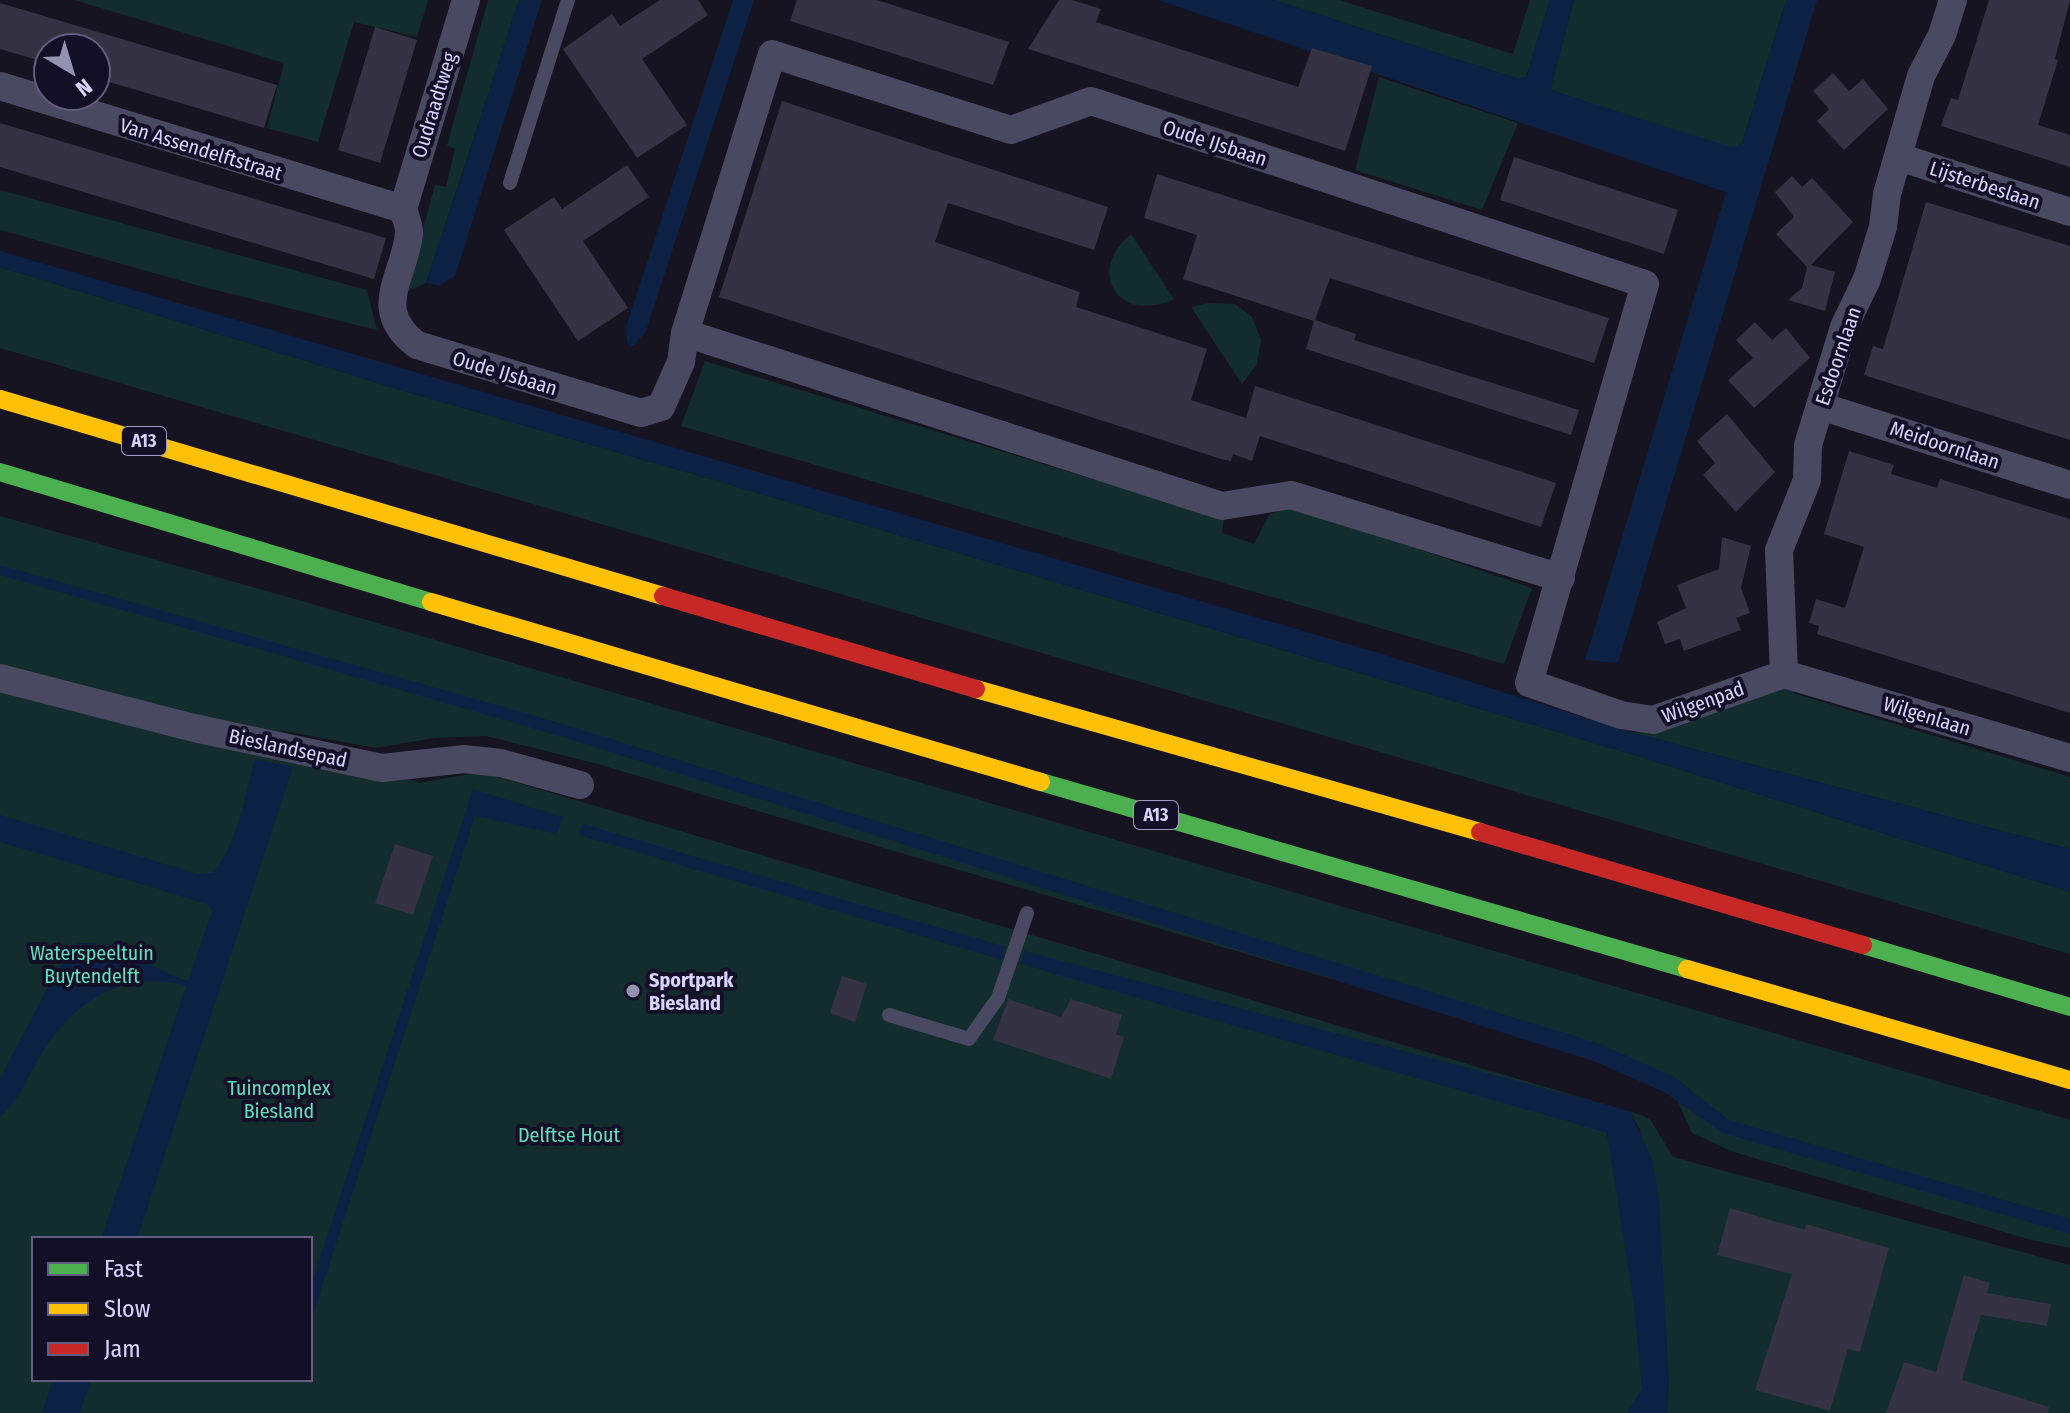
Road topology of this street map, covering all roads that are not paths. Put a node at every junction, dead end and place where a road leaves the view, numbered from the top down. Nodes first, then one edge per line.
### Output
1 (466, 0) edge
2 (568, 0) edge
3 (1953, 0) edge
4 (0, 86) edge
5 (1899, 157) junction
6 (510, 183) dead end
7 (403, 209) junction
8 (2070, 212) edge
9 (685, 333) junction
10 (0, 399) edge
11 (1820, 406) junction
12 (0, 472) edge
13 (2070, 485) edge
14 (1561, 578) junction
15 (1784, 674) junction
16 (0, 678) edge
17 (1529, 683) joint
18 (2070, 758) edge
19 (580, 785) dead end
20 (1027, 913) dead end
21 (2070, 1007) edge
22 (889, 1015) dead end
23 (2070, 1080) edge

1 - 7 street, Oudraadtweg
2 - 6 lane
3 - 5 street, Esdoornlaan
4 - 7 street, Van Assendelftstraat
5 - 8 street, Lijsterbeslaan
5 - 11 street, Esdoornlaan
7 - 9 street, Oude IJsbaan
9 - 14 street
9 - 14 street, Oude IJsbaan
10 - 21 highway, A13
11 - 13 street, Meidoornlaan
11 - 15 street, Esdoornlaan
12 - 23 highway, A13
14 - 17 street, Oude IJsbaan
15 - 17 street, Wilgenpad
15 - 18 street, Wilgenlaan
16 - 19 street, Bieslandsepad
20 - 22 lane

